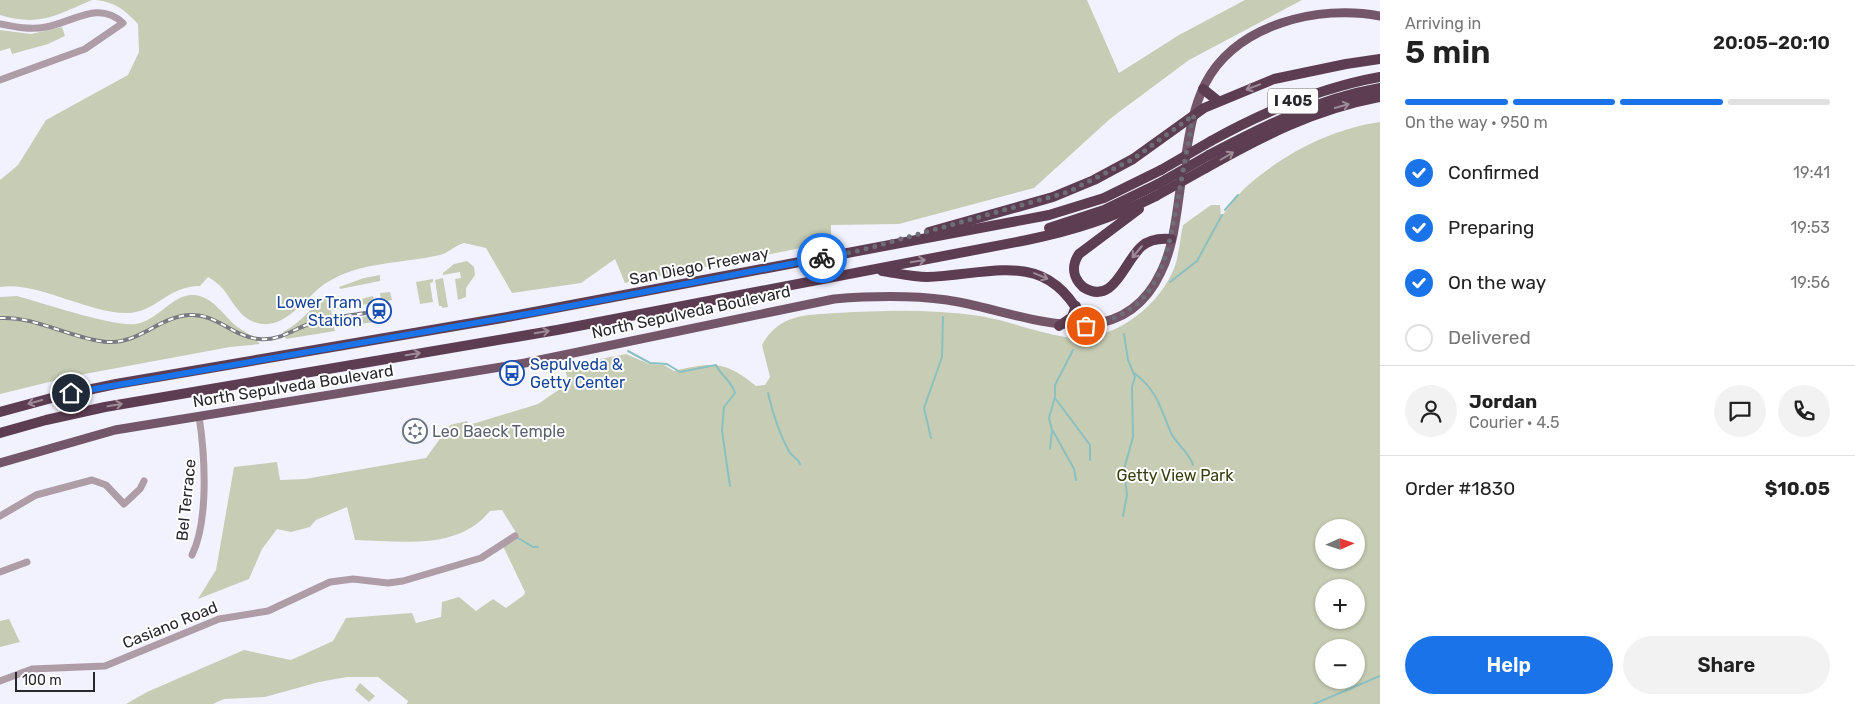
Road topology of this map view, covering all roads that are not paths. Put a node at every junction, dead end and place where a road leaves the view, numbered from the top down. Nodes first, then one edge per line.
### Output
1 (1380, 16) edge
2 (0, 24) edge
3 (1380, 60) edge
4 (1380, 77) edge
5 (0, 80) edge
6 (1380, 82) edge
7 (1380, 88) edge
8 (1203, 89) junction
9 (1380, 97) edge
10 (1218, 101) junction
11 (1194, 115) junction
12 (1210, 149) junction
13 (1159, 178) junction
14 (1156, 196) junction
15 (1171, 239) junction
16 (1027, 240) junction
17 (862, 250) junction
18 (871, 270) junction
19 (1076, 306) junction
20 (1059, 326) junction
21 (1086, 326) junction
22 (0, 412) edge
23 (199, 416) junction
24 (0, 434) edge
25 (0, 463) edge
26 (144, 481) dead end
27 (0, 516) edge
28 (515, 536) dead end
29 (192, 556) dead end
30 (27, 562) dead end
31 (0, 572) edge
32 (0, 680) edge

1 - 8 main road, North Sepulveda Boulevard
2 - 5 street
3 -> 10 highway
4 - 12 highway, San Diego Freeway / I 405
6 - 12 highway
7 - 12 highway
8 - 10 highway
8 - 11 main road, North Sepulveda Boulevard
14 -> 9 highway, I 405, bridge
10 - 11 highway
11 - 15 main road, North Sepulveda Boulevard
11 - 17 highway
12 - 13 highway, San Diego Freeway / I 405, bridge
13 - 16 highway
13 - 17 highway, San Diego Freeway / I 405
15 -> 14 highway
14 - 16 highway, I 405
15 - 21 main road, North Sepulveda Boulevard
18 -> 16 highway, I 405
17 -> 22 highway, San Diego Freeway / I 405
18 -> 19 highway
24 -> 18 highway, I 405
19 - 20 highway
19 - 21 highway
20 - 21 main road, North Sepulveda Boulevard
20 - 23 main road, North Sepulveda Boulevard
23 - 25 main road, North Sepulveda Boulevard
23 - 29 street, Bel Terrace
26 - 27 street
28 - 32 street, Casiano Road
30 - 31 street

